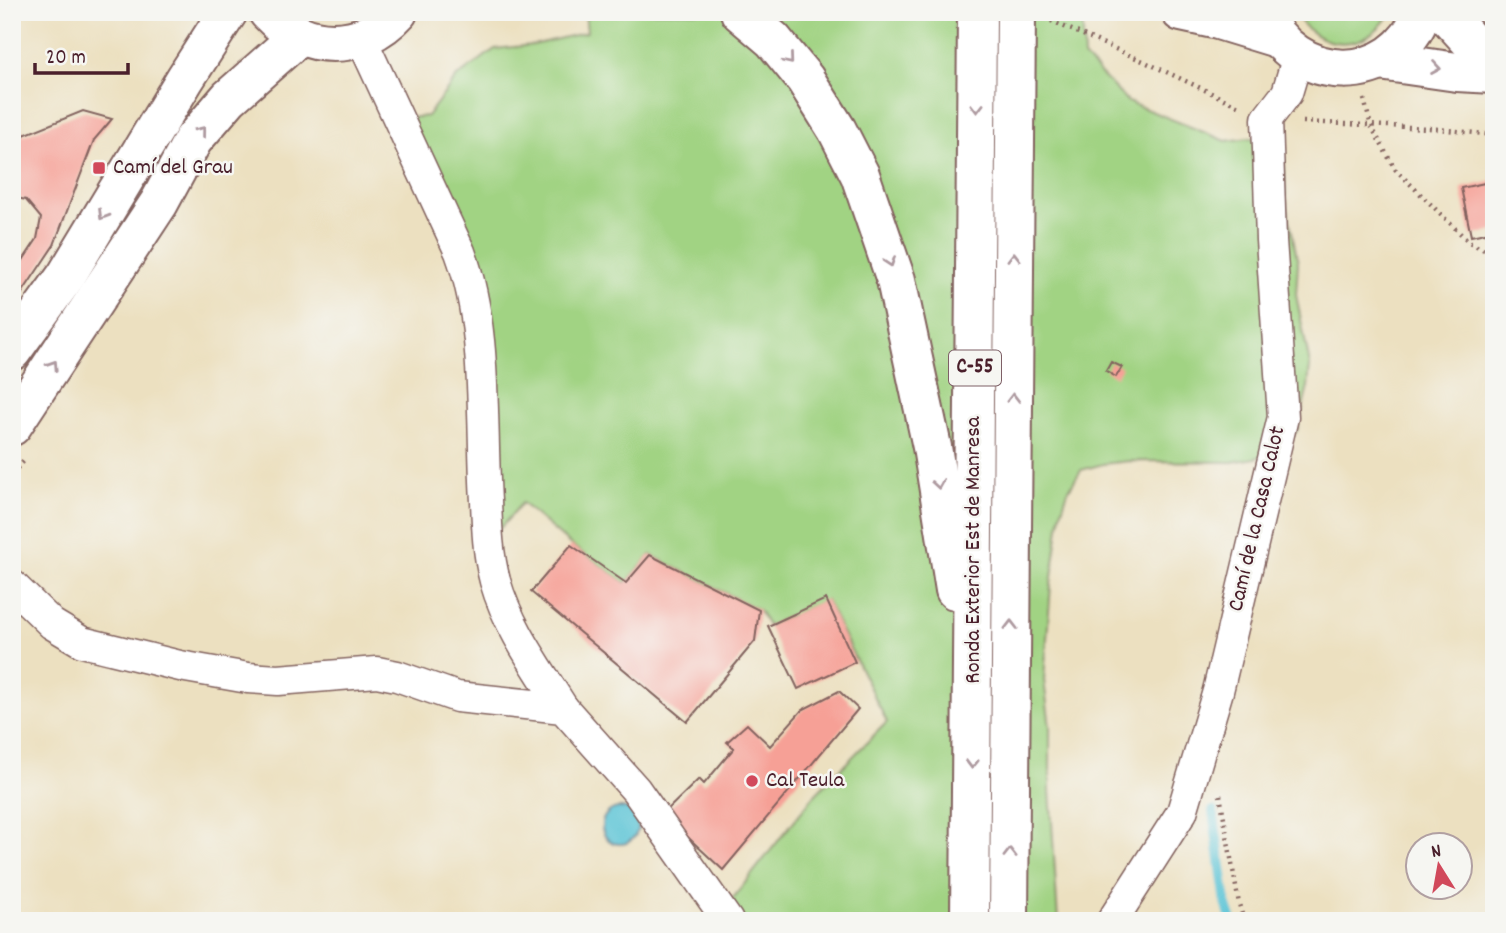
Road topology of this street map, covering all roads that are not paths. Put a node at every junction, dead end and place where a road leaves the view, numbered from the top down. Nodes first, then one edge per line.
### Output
1 (228, 12) edge
2 (268, 12) edge
3 (398, 12) edge
4 (740, 12) edge
5 (1181, 12) edge
6 (1422, 12) edge
7 (1444, 12) edge
8 (1026, 25) edge
9 (977, 26) edge
10 (1279, 35) edge
11 (299, 36) junction
12 (361, 38) junction
13 (1368, 64) junction
14 (1493, 73) edge
15 (12, 351) edge
16 (12, 426) edge
17 (12, 585) edge
18 (972, 696) junction
19 (563, 708) junction
20 (729, 921) edge
21 (970, 921) edge
22 (1009, 921) edge
23 (1112, 921) edge

1 -> 15 main road
2 - 11 main road
3 - 12 main road
4 -> 18 main road
5 - 10 main road
6 - 13 main road
7 - 14 main road
22 -> 8 main road, Ronda Exterior Est de Manresa / C-55
9 -> 18 main road, Ronda Exterior Est de Manresa / C-55
10 - 13 main road
10 - 23 street, Camí de la Casa Calot
11 - 12 main road
16 -> 11 main road
12 - 19 street
13 -> 14 main road
17 - 19 street
18 -> 21 main road, Ronda Exterior Est de Manresa / C-55
19 - 20 street

